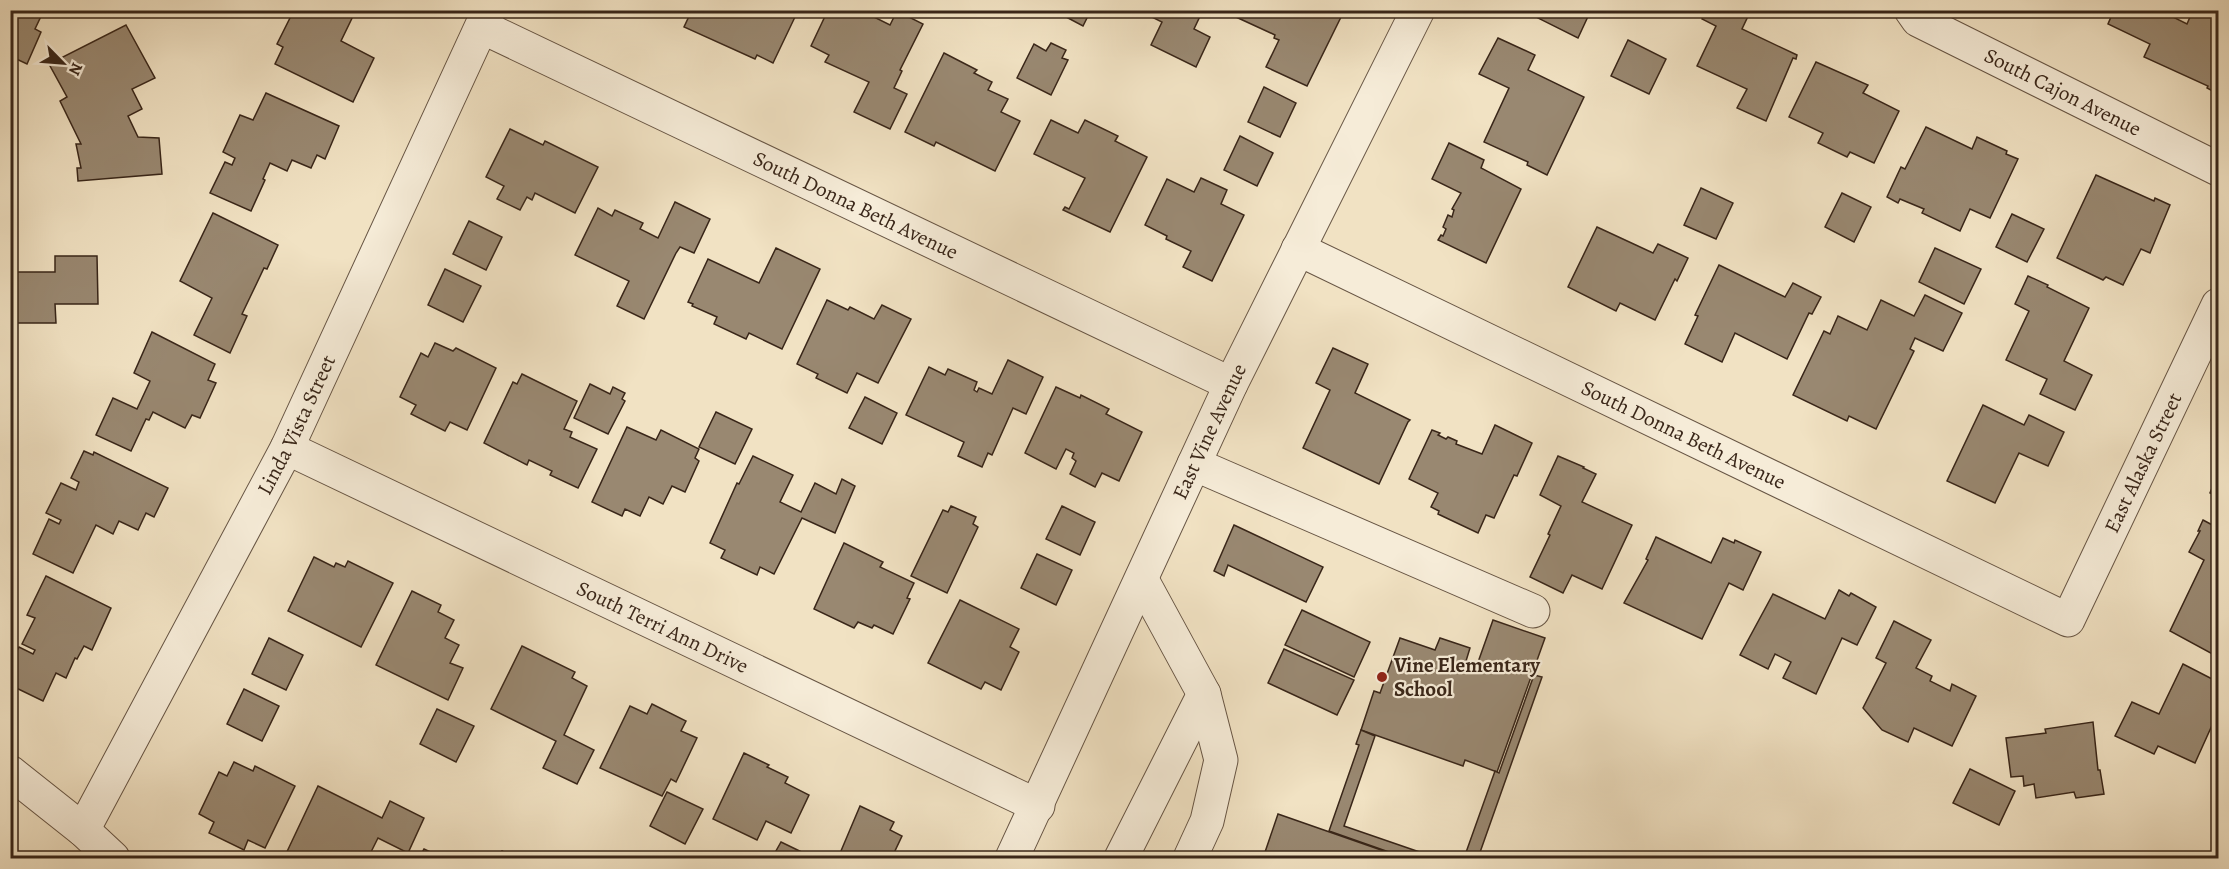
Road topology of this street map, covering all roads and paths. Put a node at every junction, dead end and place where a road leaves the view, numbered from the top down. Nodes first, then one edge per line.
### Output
1 (1418, 10) edge
2 (1911, 10) edge
3 (486, 19) edge
4 (2218, 169) edge
5 (1298, 249) junction
6 (2218, 305) edge
7 (1231, 384) junction
8 (287, 448) junction
9 (1194, 464) junction
10 (1142, 580) junction
11 (1533, 611) dead end
12 (2067, 620) joint
13 (1204, 694) junction
14 (10, 772) edge
15 (1038, 806) junction
16 (83, 830) junction
17 (113, 858) edge
18 (1012, 858) edge
19 (1121, 858) edge
20 (1190, 858) edge

1 - 5 street, East Vine Avenue
2 - 4 street, South Cajon Avenue
3 - 7 street, South Donna Beth Avenue
3 - 8 street, Linda Vista Street
5 - 7 street, East Vine Avenue
5 - 12 street, South Donna Beth Avenue
6 - 12 street, East Alaska Street
7 - 9 street, East Vine Avenue
8 - 15 street, South Terri Ann Drive
8 - 16 street, Linda Vista Street
9 - 10 street, East Vine Avenue
9 - 11 street
10 - 13 street
10 - 15 street, East Vine Avenue
13 - 19 street
13 - 20 street
14 - 16 street
15 - 18 street, East Vine Avenue
16 - 17 street

